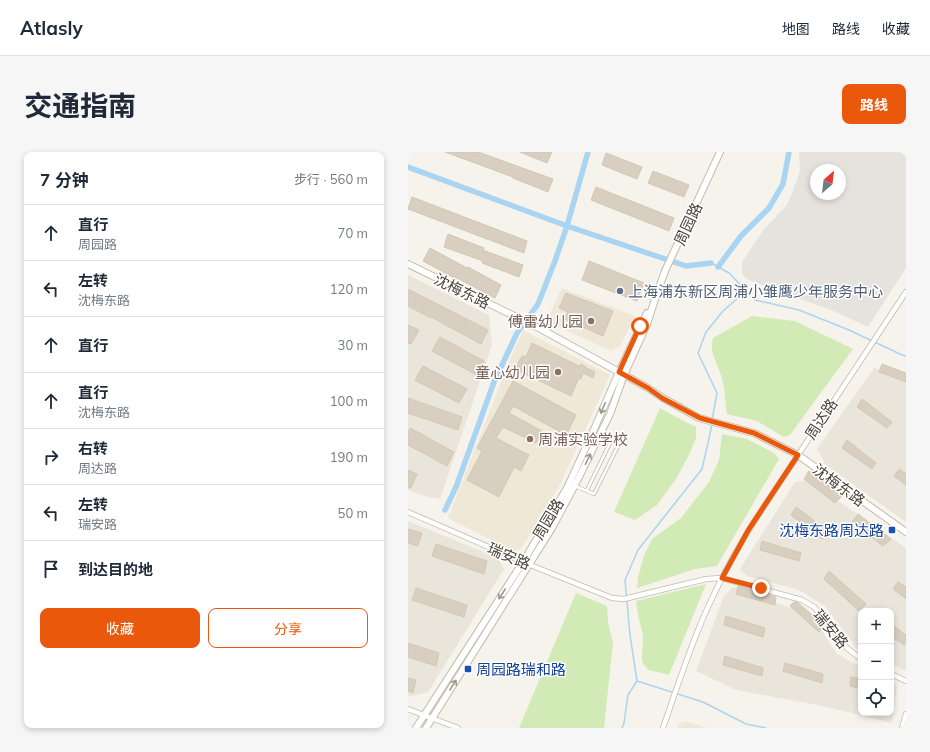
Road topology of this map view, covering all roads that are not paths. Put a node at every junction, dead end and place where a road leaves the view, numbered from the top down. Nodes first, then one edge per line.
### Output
1 (720, 152) edge
2 (408, 264) edge
3 (906, 292) edge
4 (622, 374) junction
5 (601, 432) junction
6 (613, 438) junction
7 (798, 455) junction
8 (575, 486) junction
9 (587, 490) junction
10 (408, 512) edge
11 (906, 532) edge
12 (526, 563) junction
13 (722, 578) junction
14 (858, 657) edge
15 (894, 675) edge
16 (906, 681) edge
17 (408, 709) edge
18 (906, 714) edge
19 (424, 715) junction
20 (432, 718) junction
21 (416, 728) edge
22 (426, 728) edge
23 (458, 728) edge
24 (663, 728) edge
25 (902, 728) edge

1 - 4 street, 周园路
2 - 4 street, 沈梅东路
3 - 7 street, 周达路
4 - 5 street, 周园路
4 - 7 street, 沈梅东路
4 -> 12 street, 周园路
5 - 6 lane
8 -> 5 street, 周园路
6 - 9 lane
6 - 9 lane
7 - 11 street, 沈梅东路
7 - 13 street, 周达路
8 - 9 lane
8 - 12 street, 周园路
10 - 12 street, 瑞安路
12 - 13 street, 瑞安路
12 -> 19 street, 周园路
20 -> 12 street, 周园路
13 - 14 street, 瑞安路
13 - 24 street, 周达路
15 - 16 street
17 - 19 street
18 - 25 street
19 - 20 street
19 - 21 street, 周园路
20 - 22 street, 周园路
20 - 23 street

